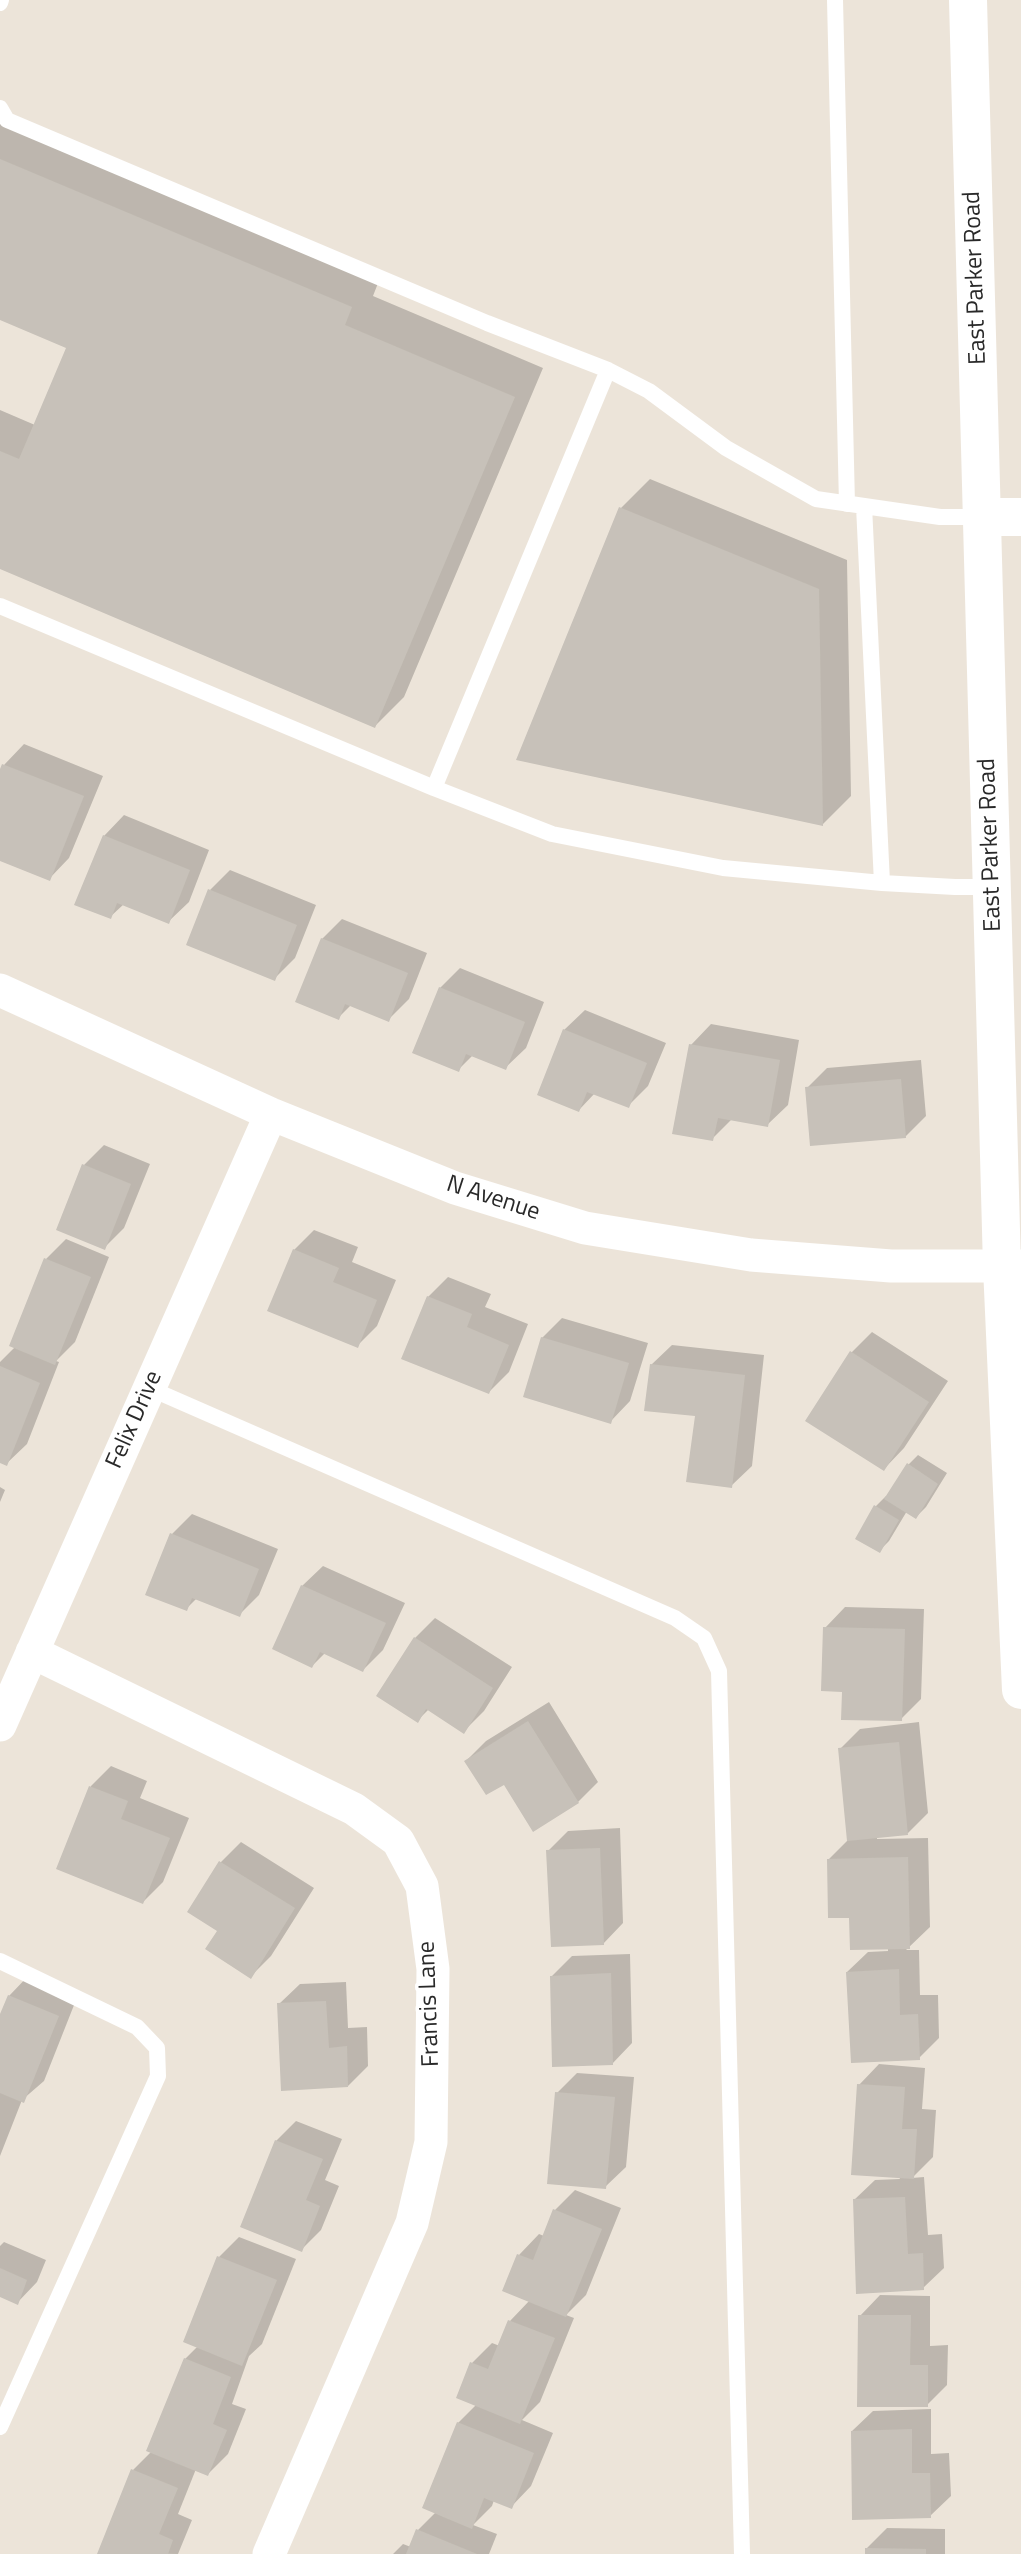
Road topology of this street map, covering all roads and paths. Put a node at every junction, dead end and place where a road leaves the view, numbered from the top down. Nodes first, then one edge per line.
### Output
1 (835, 0) edge
2 (968, 0) edge
3 (0, 108) edge
4 (608, 370) junction
5 (847, 504) junction
6 (864, 506) junction
7 (982, 517) junction
8 (1021, 517) edge
9 (0, 606) edge
10 (434, 788) junction
11 (882, 883) junction
12 (993, 887) junction
13 (5, 996) edge
14 (271, 1114) junction
15 (1012, 1266) edge
16 (149, 1388) junction
17 (32, 1652) junction
18 (1021, 1690) edge
19 (0, 1725) edge
20 (0, 1961) edge
21 (0, 2427) edge
22 (269, 2554) edge
23 (742, 2554) edge

1 - 5 lane
2 - 7 main road, East Parker Road
3 - 4 lane
4 - 5 lane
4 - 10 lane
5 - 6 lane
6 - 7 lane
6 - 11 lane
7 - 8 main road
7 - 12 main road, East Parker Road
9 - 10 lane
10 - 11 lane
11 - 12 lane
12 - 15 main road, East Parker Road
13 - 14 street, N Avenue
14 - 15 street, N Avenue
14 - 16 street, Felix Drive
15 - 18 main road, East Parker Road
16 - 17 street, Felix Drive
16 - 23 lane
17 - 19 street, Felix Drive
17 - 22 street, Francis Lane
20 - 21 lane

